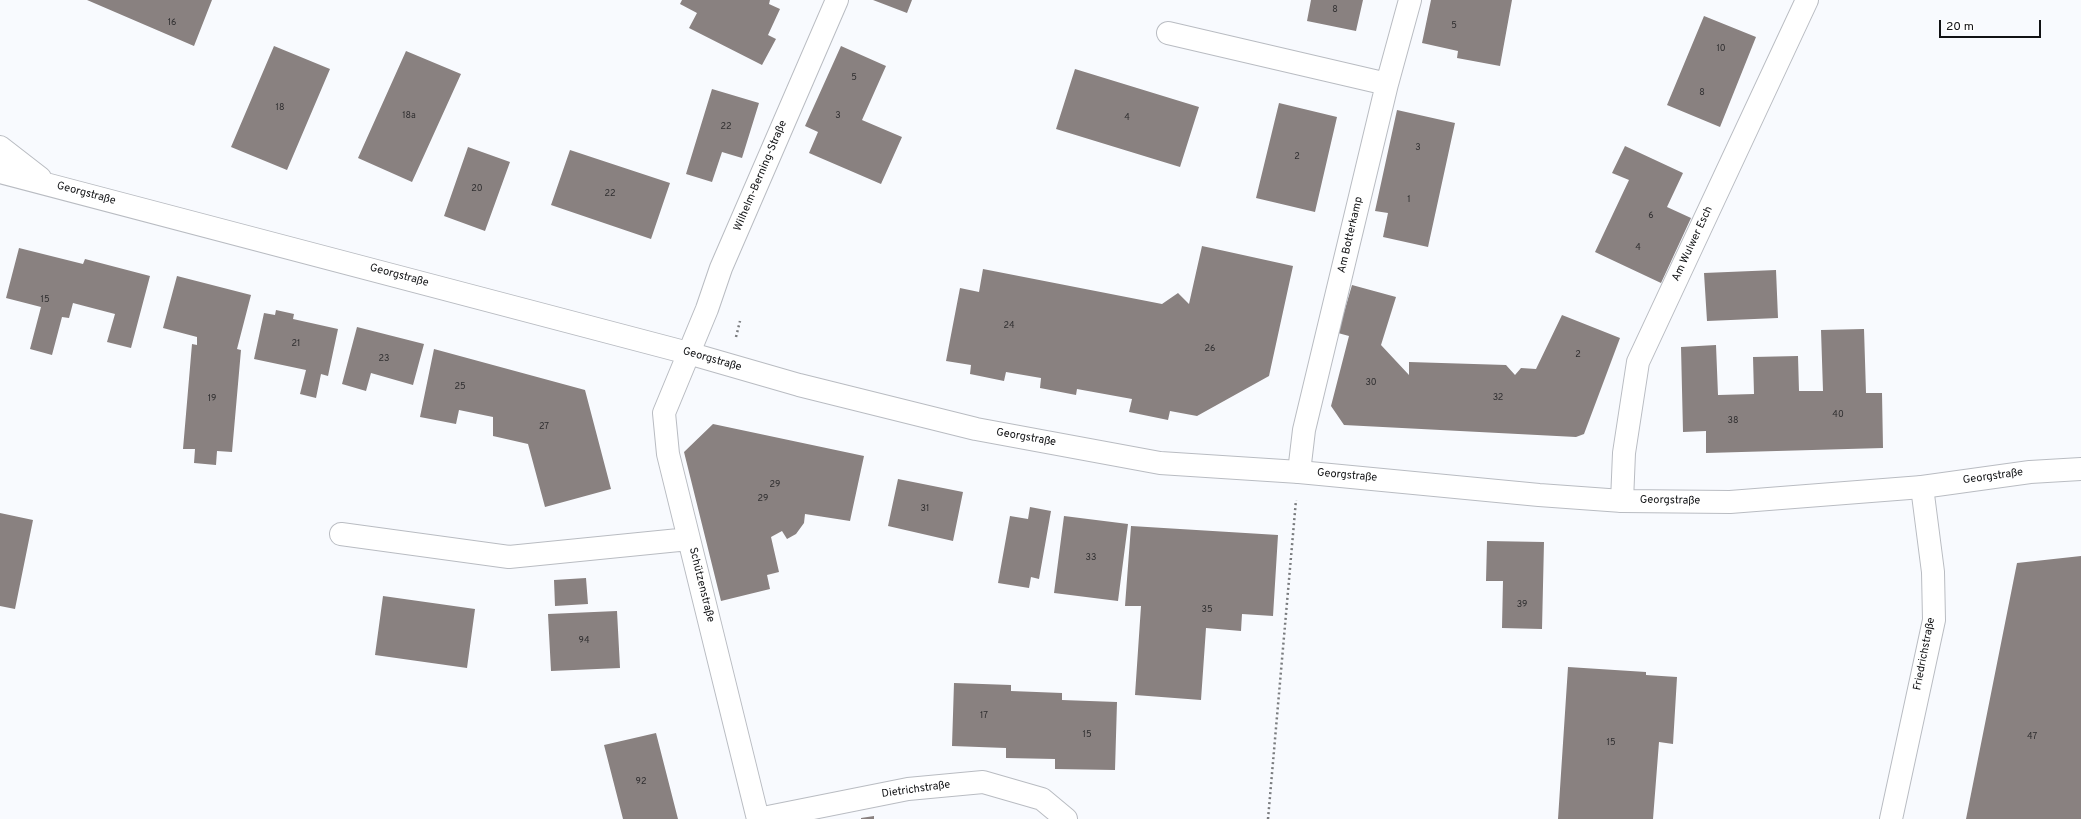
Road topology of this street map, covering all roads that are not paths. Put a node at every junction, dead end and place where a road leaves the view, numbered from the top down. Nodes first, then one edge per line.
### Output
1 (837, 0) edge
2 (1410, 0) edge
3 (1807, 0) edge
4 (1168, 33) dead end
5 (1387, 84) junction
6 (0, 147) edge
7 (0, 172) edge
8 (47, 183) junction
9 (688, 353) junction
10 (2081, 469) edge
11 (1299, 472) junction
12 (1922, 487) junction
13 (1622, 501) junction
14 (341, 534) dead end
15 (690, 539) junction
16 (758, 819) edge
17 (1066, 819) edge
18 (1891, 819) edge

1 - 9 street, Wilhelm-Berning-Straße
2 - 5 street, Am Botterkamp
3 - 13 street, Am Wulwer Esch
4 - 5 street
5 - 11 street, Am Botterkamp
6 - 8 street
7 - 8 street, Georgstraße
8 - 9 street, Georgstraße
9 - 11 street, Georgstraße
9 - 15 street, Schützenstraße
10 - 12 street, Georgstraße
11 - 13 street, Georgstraße
12 - 13 street, Georgstraße
12 - 18 street, Friedrichstraße
14 - 15 street
15 - 16 street, Schützenstraße
16 - 17 street, Dietrichstraße

